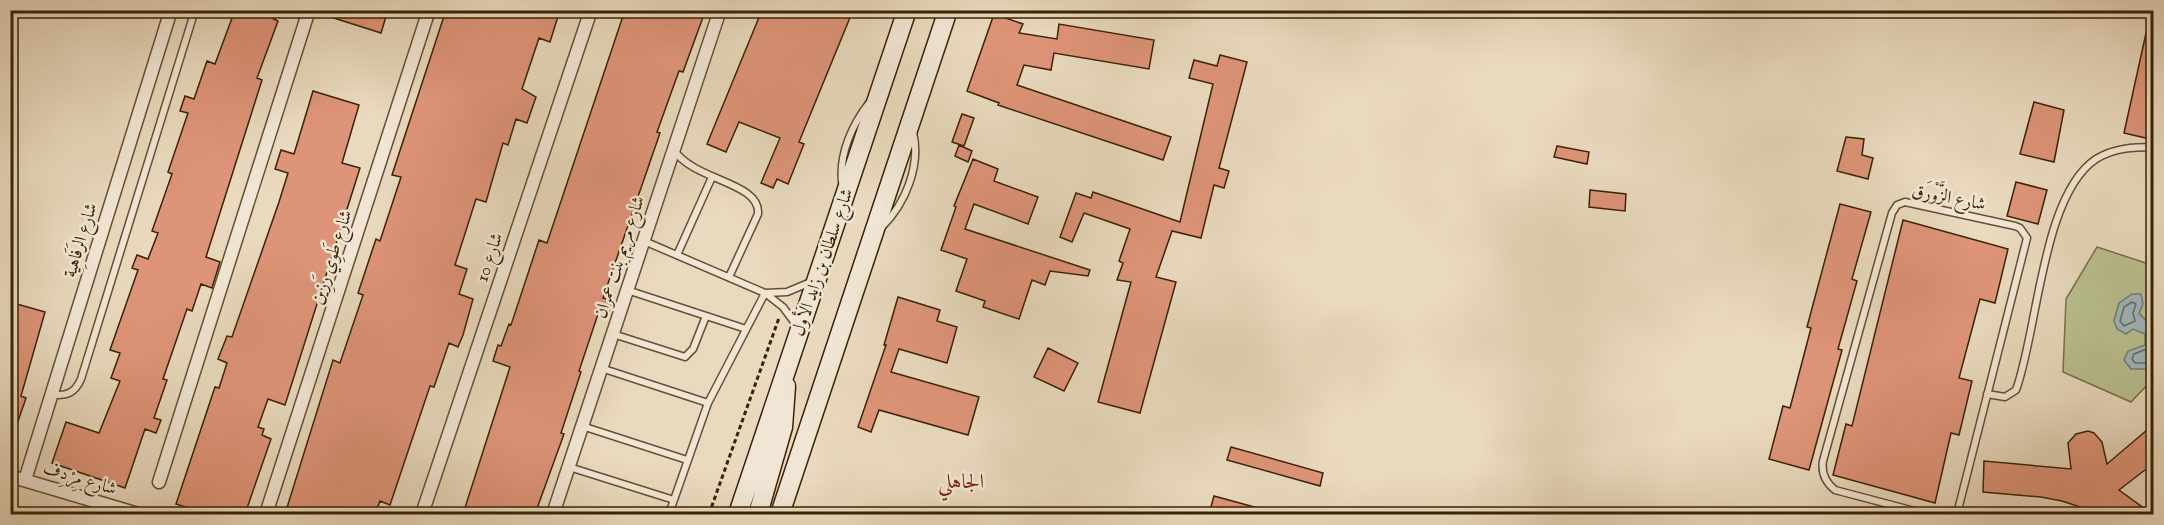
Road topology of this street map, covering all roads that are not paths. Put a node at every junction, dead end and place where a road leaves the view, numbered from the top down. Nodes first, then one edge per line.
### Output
1 (171, 10) edge
2 (195, 10) edge
3 (309, 10) edge
4 (429, 10) edge
5 (591, 10) edge
6 (720, 10) edge
7 (907, 10) edge
8 (948, 10) edge
9 (2154, 147) edge
10 (673, 149) junction
11 (712, 177) junction
12 (643, 241) junction
13 (677, 255) junction
14 (729, 277) junction
15 (816, 278) junction
16 (626, 290) junction
17 (765, 293) junction
18 (706, 316) junction
19 (746, 329) junction
20 (799, 329) junction
21 (612, 334) junction
22 (601, 368) junction
23 (784, 372) junction
24 (51, 393) junction
25 (1987, 394) junction
26 (708, 403) junction
27 (582, 426) junction
28 (800, 456) junction
29 (687, 460) junction
30 (568, 467) junction
31 (10, 476) edge
32 (25, 480) junction
33 (159, 482) dead end
34 (674, 500) junction
35 (138, 514) edge
36 (266, 514) edge
37 (422, 514) edge
38 (553, 514) edge
39 (669, 514) edge
40 (738, 514) edge
41 (758, 514) edge
42 (780, 514) edge
43 (793, 514) edge
44 (1926, 514) edge
45 (1957, 514) edge

1 - 24 street, شارع الرَفَاهِية
2 - 24 lane
3 - 33 street
4 - 36 street, شارع طَوِي رَزِين
5 - 37 street, شارع 10
6 - 10 street, شارع مريم بنت عمران
7 - 15 main road, شارع سلطان بن زايد الأول
8 - 28 main road
9 - 25 lane
10 - 11 lane
10 - 12 street, شارع مريم بنت عمران
11 - 13 lane
11 - 14 lane
12 - 13 lane
12 - 16 street, شارع مريم بنت عمران
13 - 14 lane
14 - 17 lane
15 - 17 lane
15 - 20 main road, شارع سلطان بن زايد الأول
16 - 18 lane
16 - 21 street, شارع مريم بنت عمران
17 - 19 lane
17 - 20 lane
18 - 19 lane
18 - 21 lane
19 - 26 lane
20 - 23 main road, شارع سلطان بن زايد الأول
21 - 22 street, شارع مريم بنت عمران
22 - 26 lane
22 - 27 street, شارع مريم بنت عمران
23 - 40 main road, شارع سلطان بن زايد الأول
23 - 41 main road
24 - 32 street, شارع الرَفَاهِية
25 - 44 lane, شارع الزَّوْرَق
25 - 45 lane, شارع الزَّوْرَق
26 - 29 lane
27 - 29 lane
27 - 30 street, شارع مريم بنت عمران
28 - 42 main road
28 - 43 main road
29 - 34 lane
30 - 34 lane
30 - 38 street, شارع مريم بنت عمران
31 - 32 street, شارع مِرْدِف
32 - 35 street, شارع مِرْدِف
34 - 39 lane

